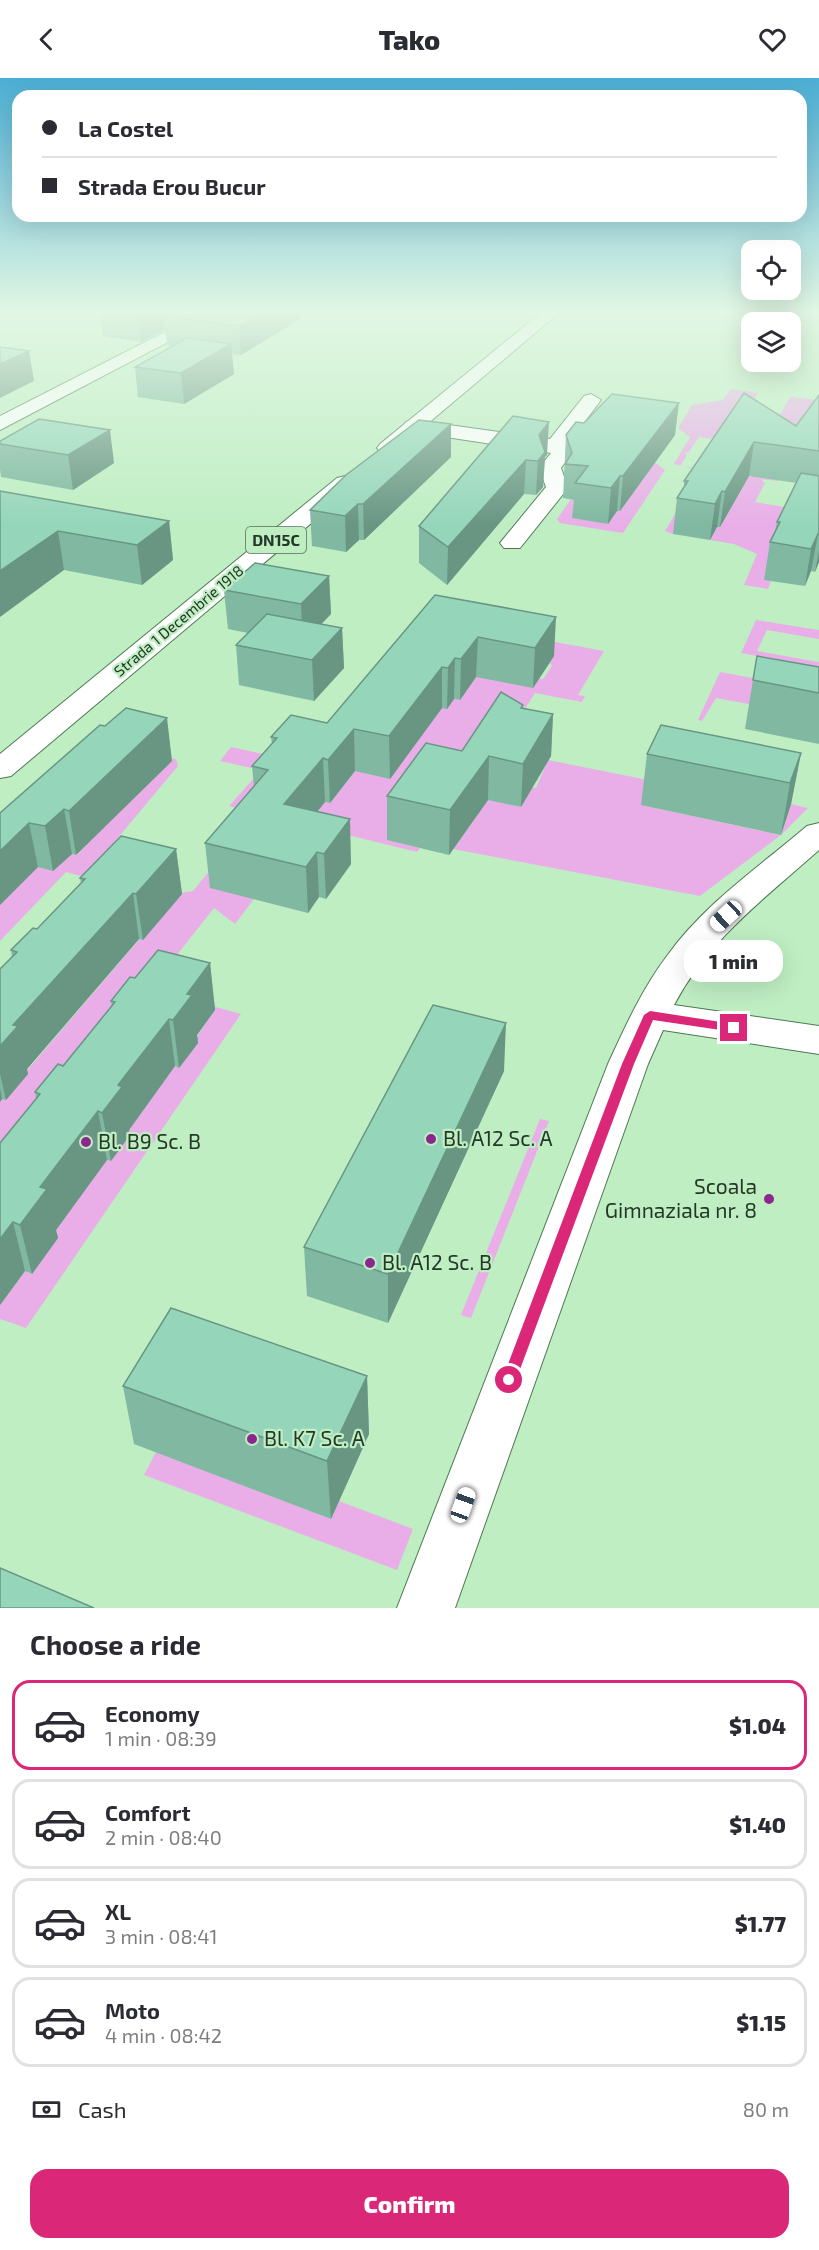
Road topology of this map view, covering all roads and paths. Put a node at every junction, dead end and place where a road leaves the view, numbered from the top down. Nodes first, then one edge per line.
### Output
1 (79, 383) edge
2 (465, 383) edge
3 (591, 400) dead end
4 (0, 424) edge
5 (413, 426) junction
6 (555, 446) junction
7 (512, 543) dead end
8 (0, 769) edge
9 (819, 833) edge
10 (650, 1015) junction
11 (819, 1040) edge
12 (426, 1608) edge

1 - 4 street
2 - 5 street, Strada 1 Decembrie 1918 / DN15C
3 - 6 street
5 - 6 street
5 - 8 street, Strada 1 Decembrie 1918 / DN15C
6 - 7 street
9 - 10 street
10 - 11 street
10 - 12 street

